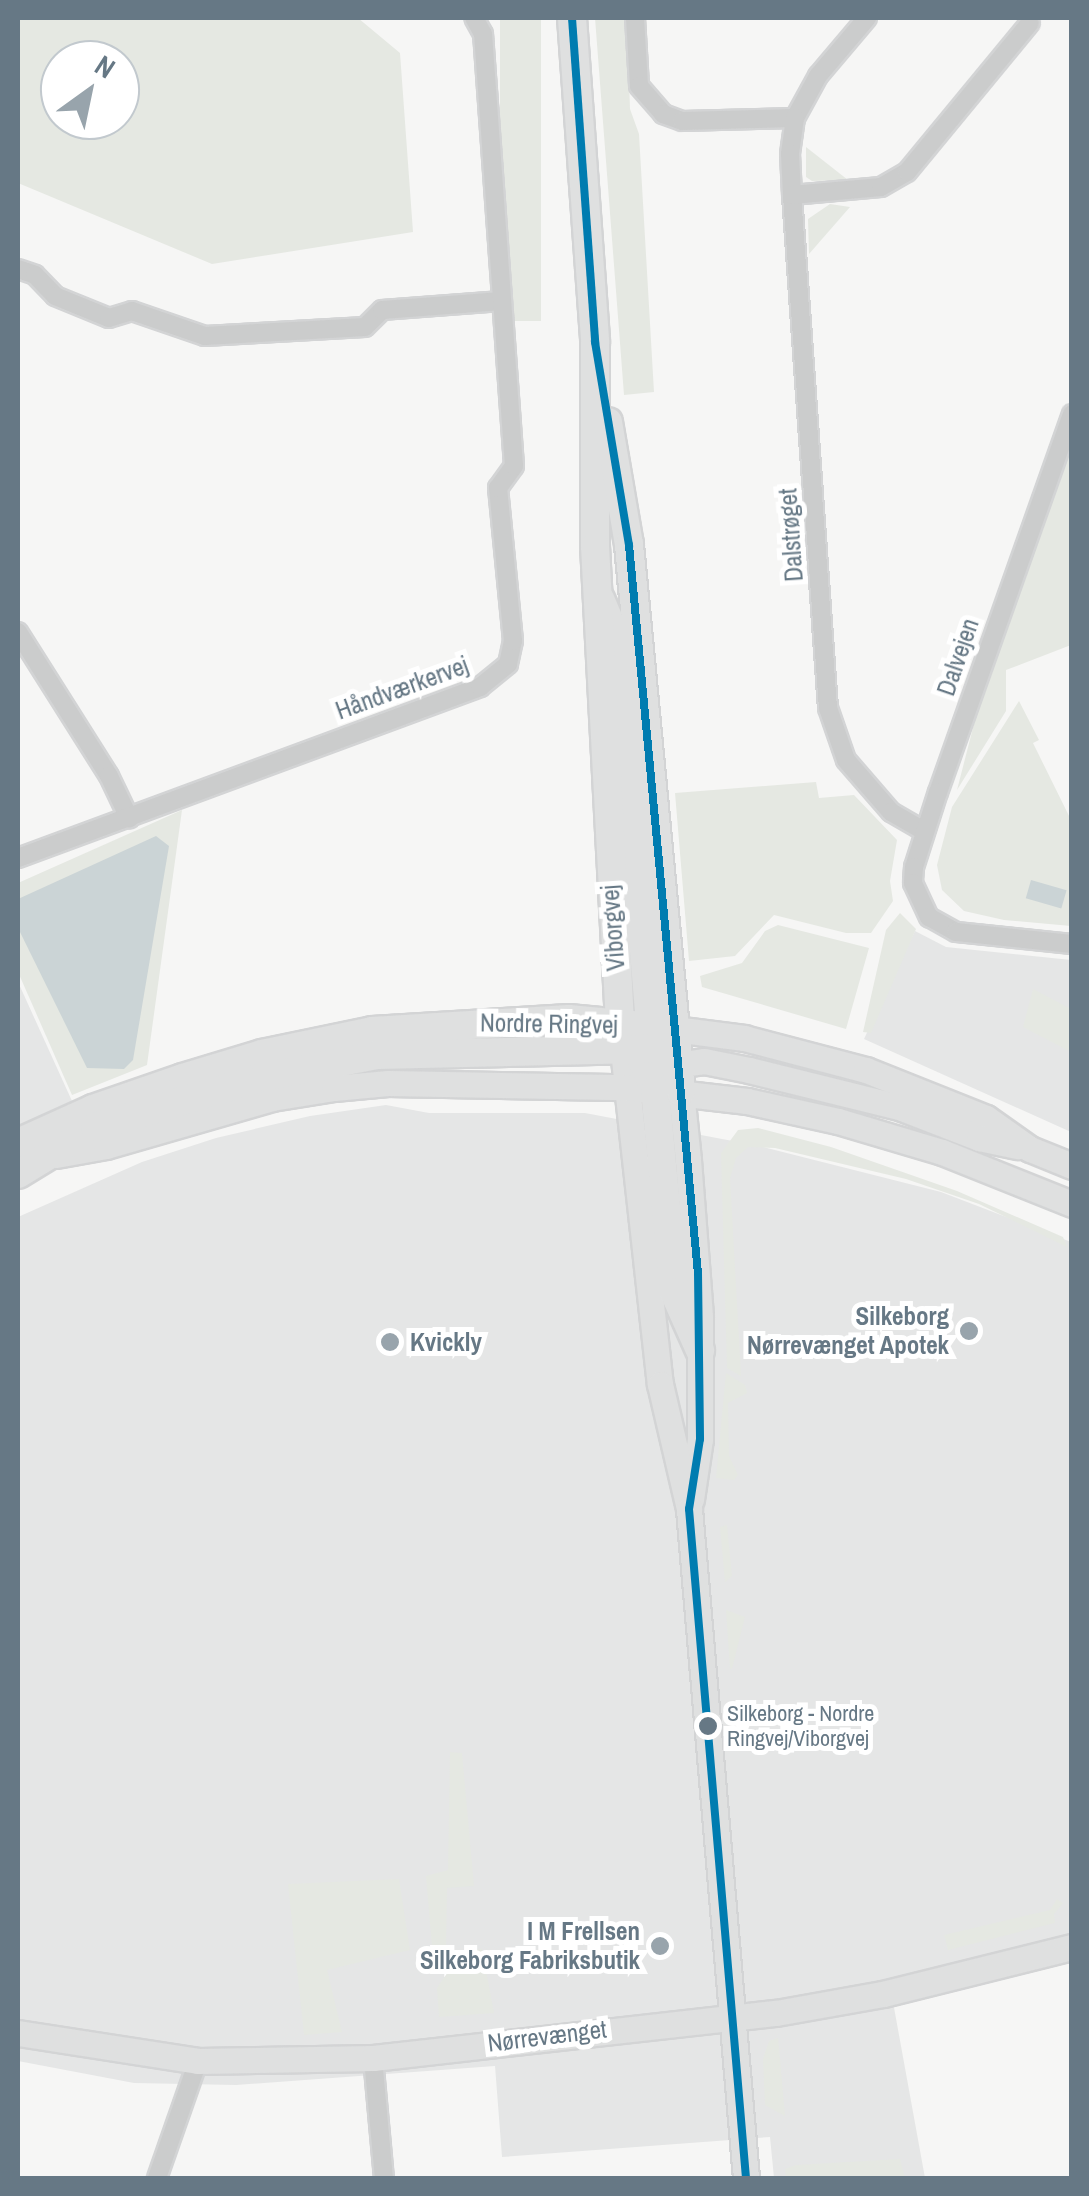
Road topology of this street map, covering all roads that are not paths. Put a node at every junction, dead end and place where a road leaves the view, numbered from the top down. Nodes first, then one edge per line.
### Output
1 (474, 18) edge
2 (572, 18) edge
3 (635, 18) edge
4 (867, 18) edge
5 (1030, 23) dead end
6 (795, 118) junction
7 (792, 195) junction
8 (18, 269) edge
9 (502, 300) junction
10 (595, 342) junction
11 (1072, 414) edge
12 (18, 632) edge
13 (129, 818) junction
14 (924, 832) junction
15 (18, 858) edge
16 (1072, 944) edge
17 (651, 1059) junction
18 (18, 1143) edge
19 (1030, 1148) junction
20 (1072, 1166) edge
21 (18, 1174) edge
22 (1072, 1204) edge
23 (700, 1350) joint
24 (689, 1509) junction
25 (1072, 1948) edge
26 (733, 2017) junction
27 (18, 2033) edge
28 (372, 2058) junction
29 (198, 2061) junction
30 (157, 2178) edge
31 (384, 2178) edge
32 (746, 2178) edge

1 - 9 street, Håndværkervej
2 - 10 main road, Viborgvej
3 - 6 street
4 - 6 street, Dalstrøget
5 - 7 street
6 - 7 street, Dalstrøget
7 - 14 street, Dalstrøget
8 - 9 street
9 - 13 street, Håndværkervej
10 - 17 main road, Viborgvej
10 - 17 main road, Viborgvej
11 - 14 street, Dalvejen
12 - 13 street
13 - 15 street, Håndværkervej
14 - 16 street, Dalvejen
17 - 18 main road, Nordre Ringvej
17 - 19 street
17 - 19 street, Nordre Ringvej
17 - 21 main road
17 - 22 street, Nordre Ringvej
17 - 23 main road
17 - 24 street, Viborgvej
19 - 20 street, Nordre Ringvej
23 - 24 street, Viborgvej
24 - 26 street, Viborgvej
25 - 26 street, Nørrevænget
26 - 28 street, Nørrevænget
26 - 32 street, Viborgvej
27 - 29 street, Nørrevænget
28 - 29 street, Nørrevænget
28 - 31 street
29 - 30 street

